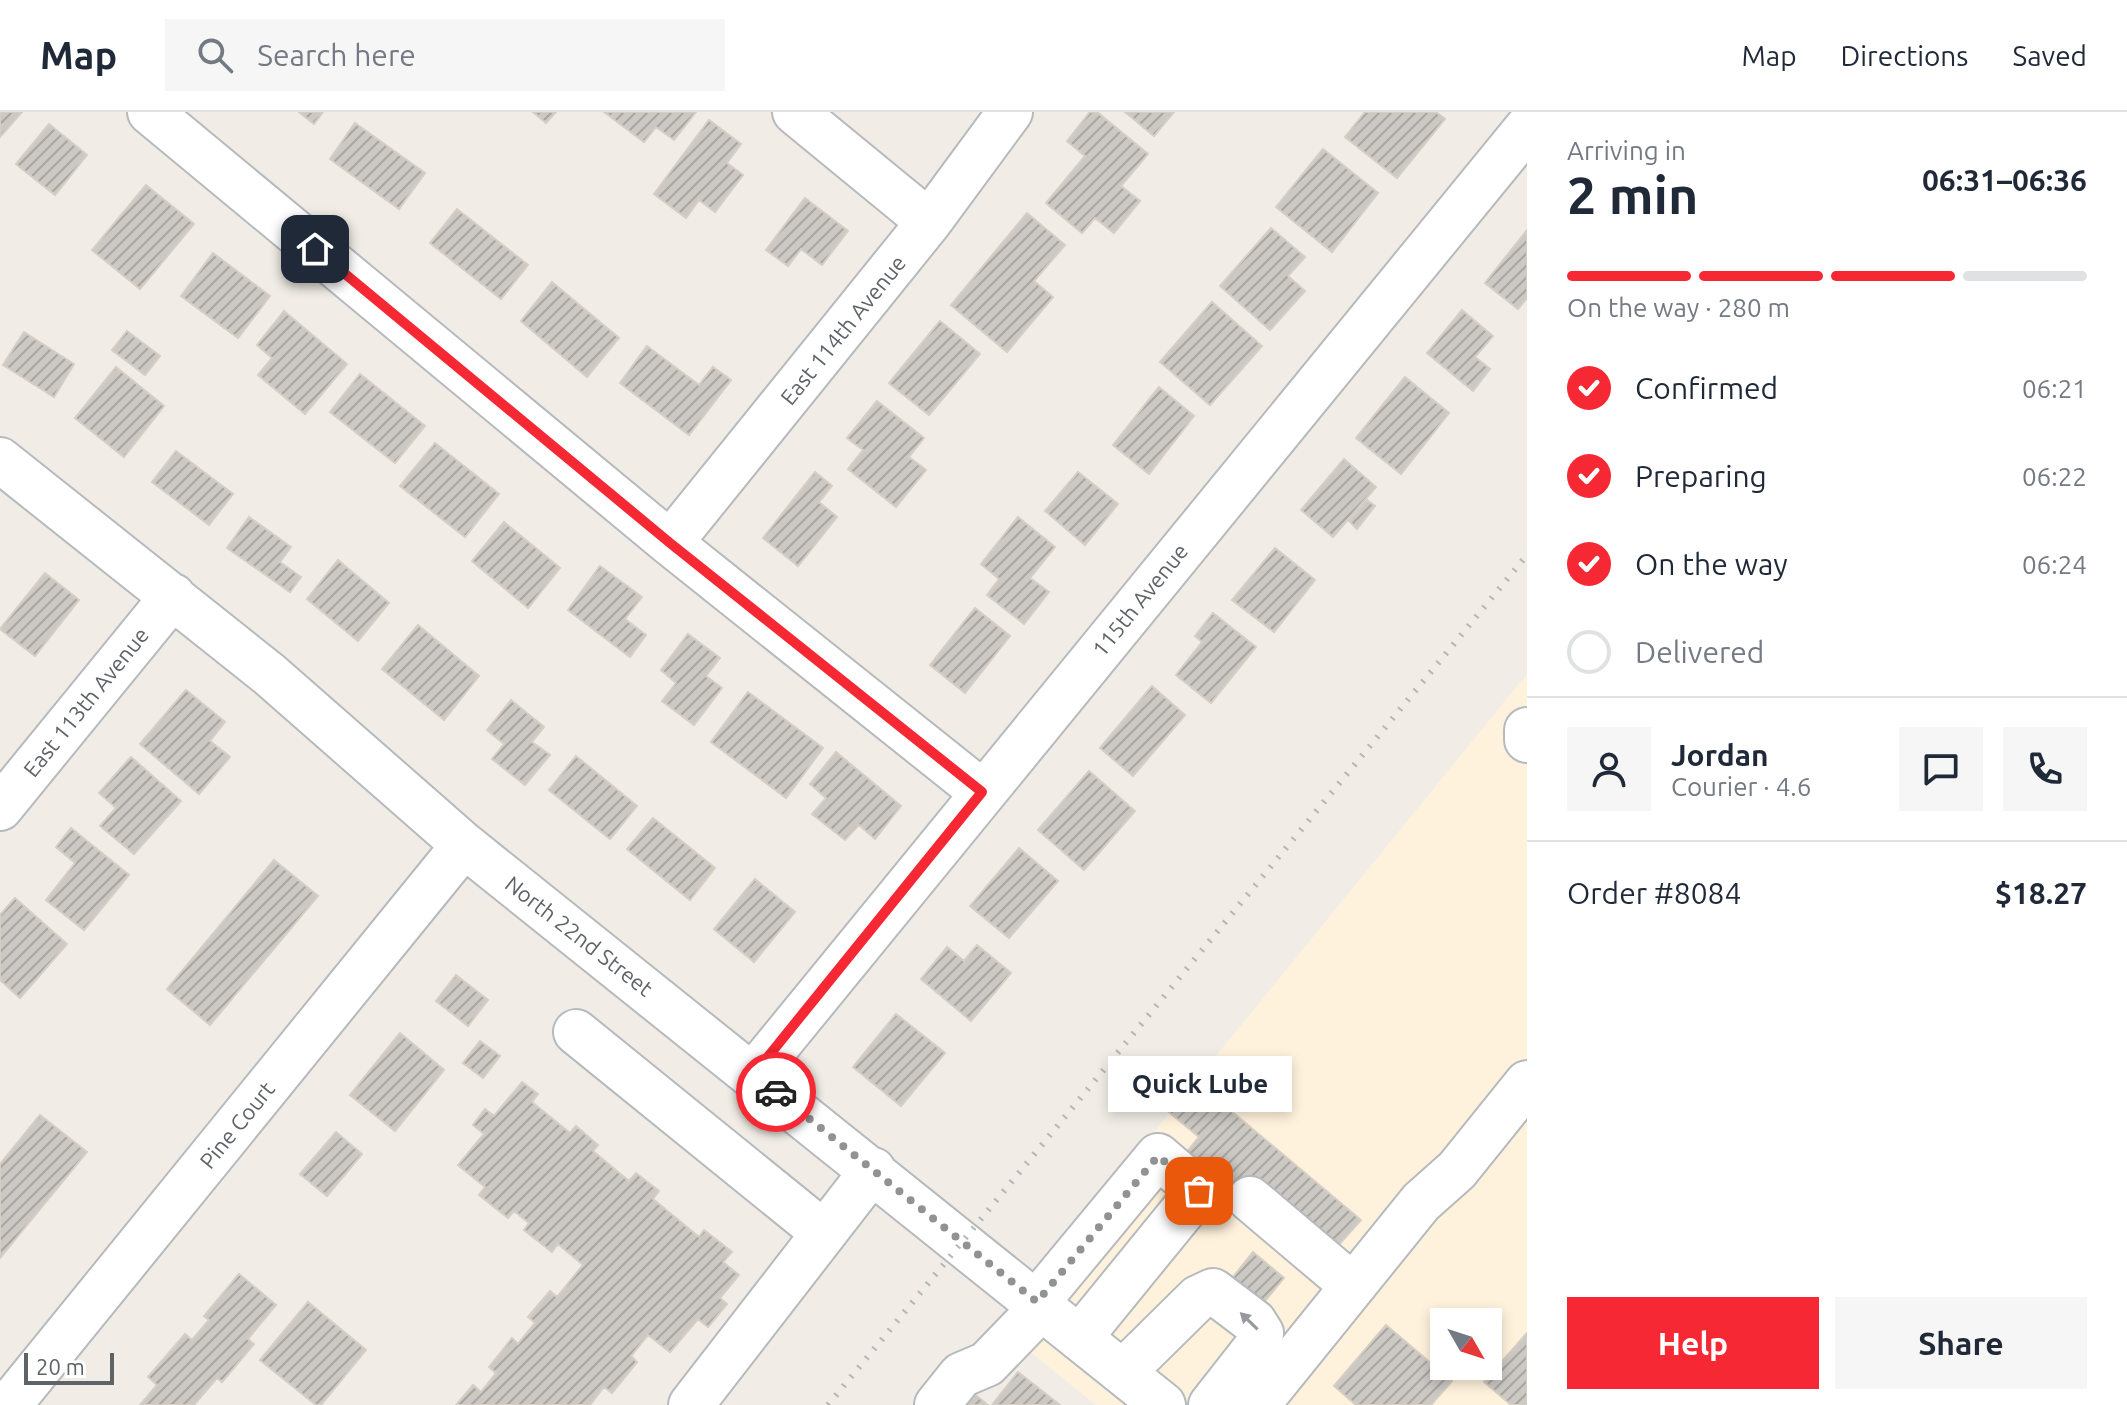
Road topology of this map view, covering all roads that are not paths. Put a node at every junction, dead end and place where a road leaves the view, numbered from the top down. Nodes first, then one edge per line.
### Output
1 (150, 112) edge
2 (795, 112) edge
3 (1010, 112) edge
4 (1527, 128) edge
5 (929, 222) junction
6 (0, 460) edge
7 (670, 543) junction
8 (173, 596) junction
9 (1527, 730) edge
10 (1527, 740) edge
11 (982, 792) junction
12 (0, 808) edge
13 (464, 845) junction
14 (576, 1032) dead end
15 (754, 1074) junction
16 (1522, 1101) edge
17 (873, 1170) junction
18 (1250, 1199) dead end
19 (824, 1233) junction
20 (1353, 1286) junction
21 (1040, 1304) junction
22 (1080, 1337) junction
23 (1123, 1372) junction
24 (1157, 1403) edge
25 (9, 1405) edge
26 (691, 1405) edge
27 (937, 1405) edge
28 (1211, 1405) edge
29 (1257, 1405) edge

1 - 7 street
2 - 5 street
3 - 5 street, East 114th Avenue
4 - 11 street, 115th Avenue
5 - 7 street, East 114th Avenue
6 - 8 street, North 22nd Street
7 - 11 street
8 - 12 street, East 113th Avenue
8 - 13 street, North 22nd Street
9 - 10 street
11 - 15 street, 115th Avenue
13 - 15 street, North 22nd Street
13 - 25 street, Pine Court
14 - 19 street
15 - 17 street, North 22nd Street
16 - 20 street
17 - 19 street
17 - 21 street, North 22nd Street
18 - 20 street
19 - 26 street
20 - 29 street
21 - 22 street, North 22nd Street
21 - 22 street
21 - 27 street
22 - 23 street, North 22nd Street
23 - 24 street, North 22nd Street
28 -> 23 street

